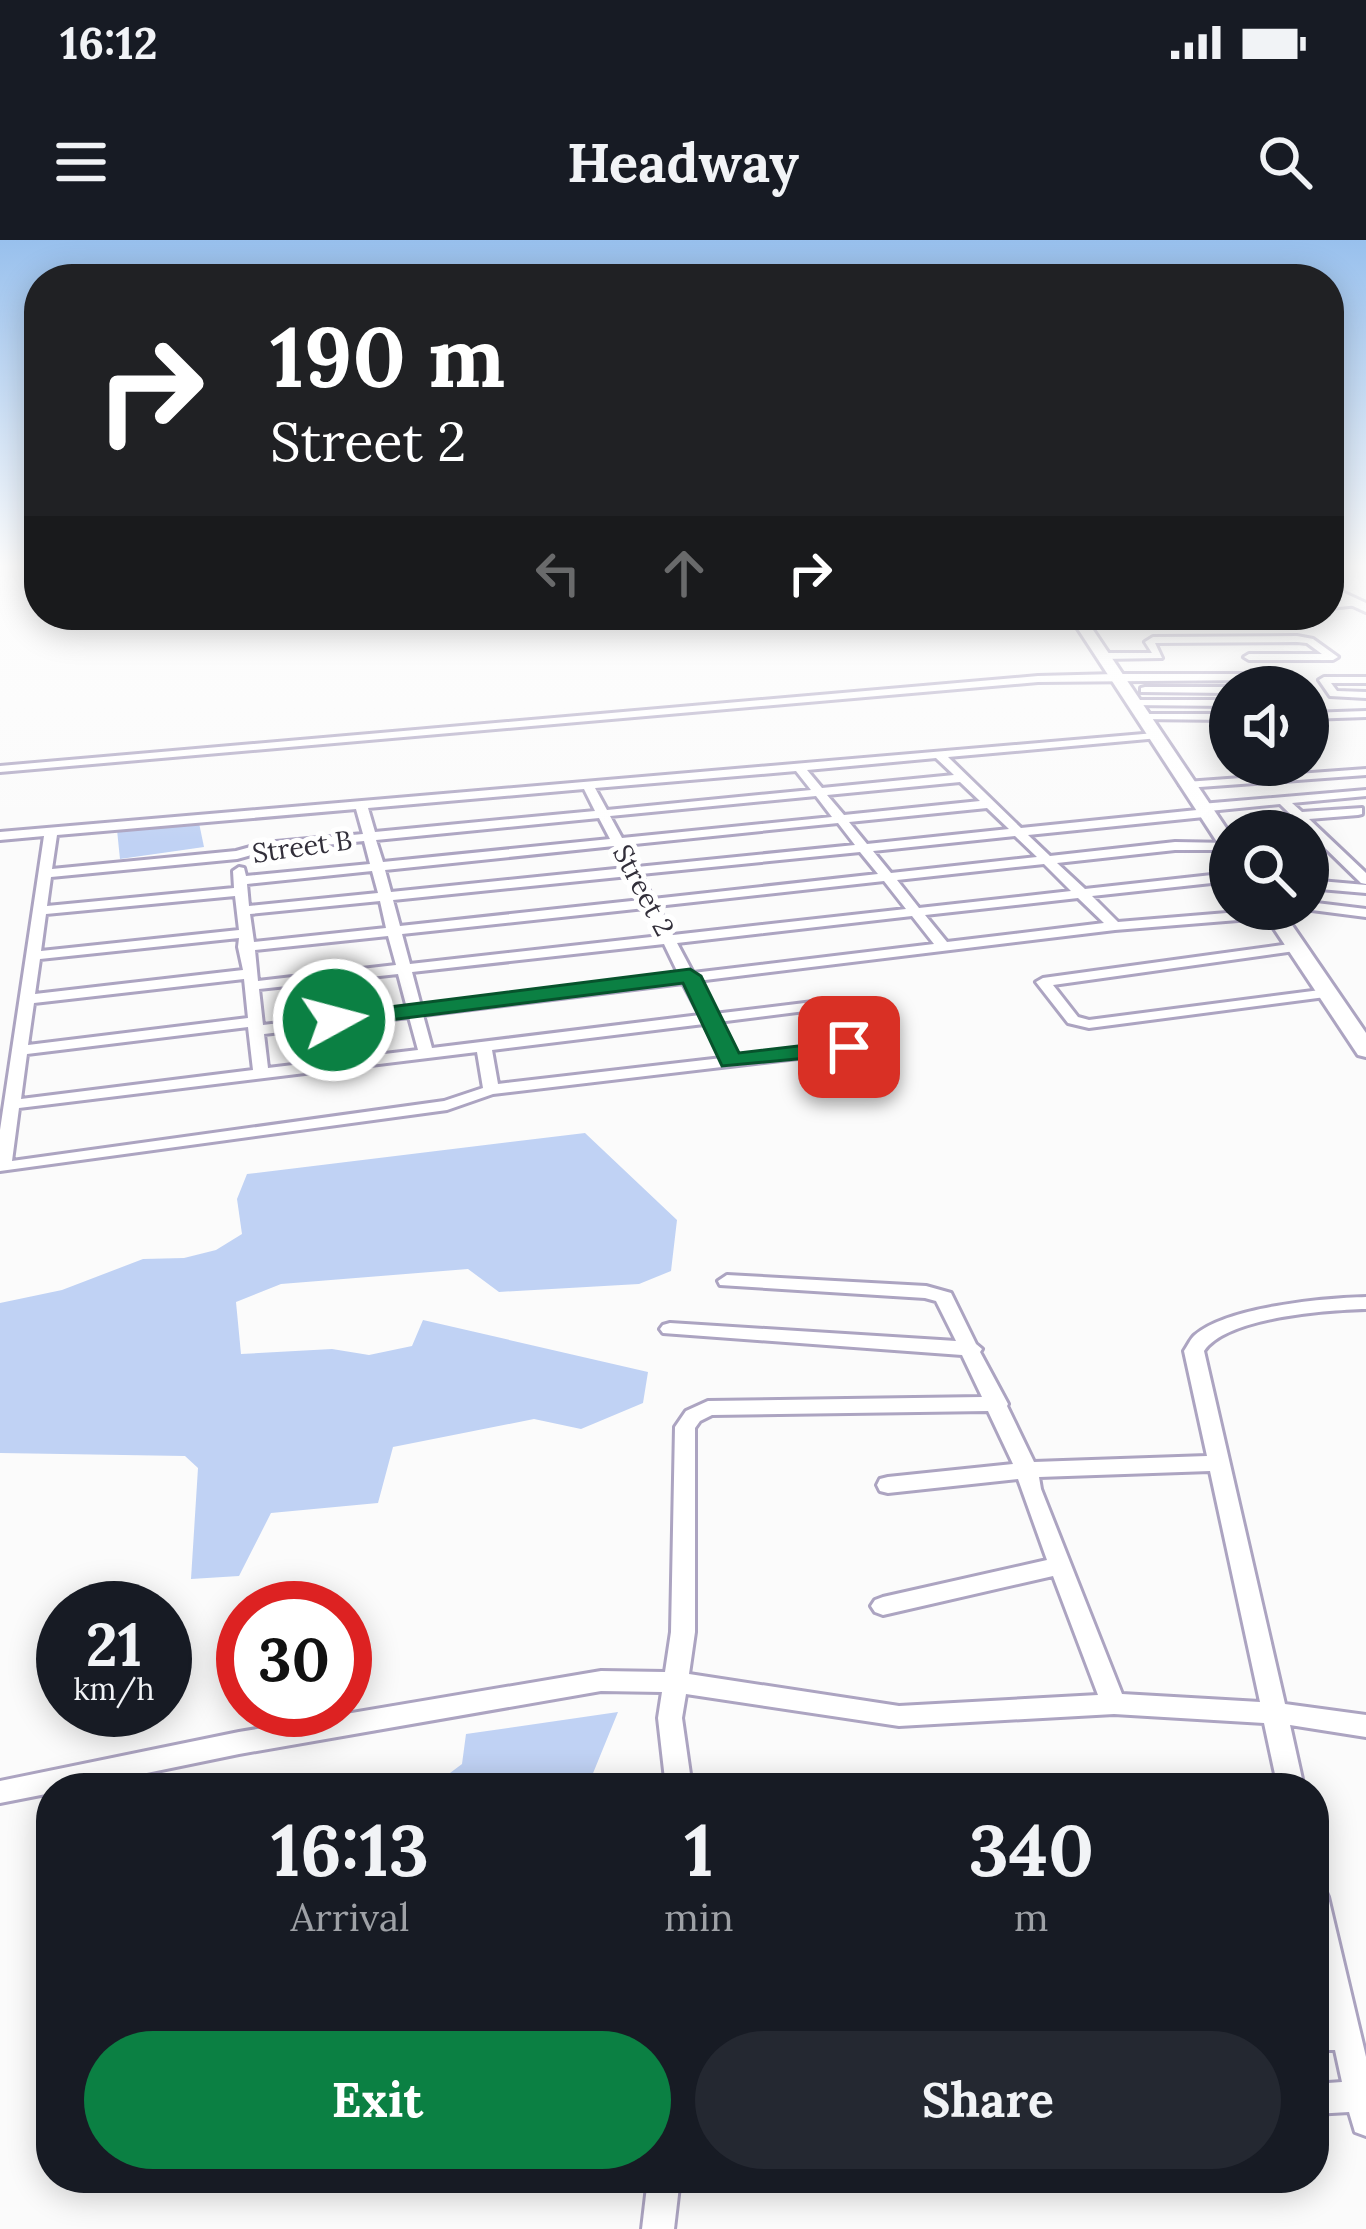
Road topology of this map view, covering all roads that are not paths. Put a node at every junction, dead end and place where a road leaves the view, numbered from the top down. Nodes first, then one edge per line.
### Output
1 (1102, 656) edge
2 (1249, 657) dead end
3 (1333, 657) joint
4 (1366, 680) edge
5 (1209, 683) edge
6 (1209, 691) edge
7 (1127, 693) junction
8 (1366, 695) edge
9 (1209, 701) edge
10 (1209, 712) edge
11 (1366, 714) edge
12 (1329, 715) edge
13 (1155, 736) junction
14 (938, 753) junction
15 (797, 765) junction
16 (0, 769) edge
17 (1366, 772) edge
18 (963, 778) junction
19 (588, 785) junction
20 (1186, 785) junction
21 (818, 792) junction
22 (1366, 793) edge
23 (1283, 801) junction
24 (362, 804) junction
25 (990, 804) junction
26 (1293, 810) edge
27 (1203, 811) junction
28 (1358, 811) dead end
29 (603, 813) junction
30 (1329, 814) edge
31 (840, 819) junction
32 (1209, 819) edge
33 (1016, 830) junction
34 (51, 832) junction
35 (0, 836) edge
36 (370, 837) junction
37 (618, 842) junction
38 (1329, 844) edge
39 (862, 846) junction
40 (1209, 847) edge
41 (237, 855) junction
42 (1048, 860) junction
43 (377, 867) junction
44 (634, 871) junction
45 (44, 874) junction
46 (887, 878) junction
47 (1209, 880) edge
48 (1366, 880) edge
49 (241, 886) junction
50 (1329, 886) edge
51 (1366, 889) edge
52 (1080, 892) junction
53 (385, 897) junction
54 (651, 903) junction
55 (1329, 909) edge
56 (38, 911) junction
57 (244, 911) junction
58 (914, 911) junction
59 (1366, 913) edge
60 (1209, 917) edge
61 (1115, 926) junction
62 (1286, 930) edge
63 (394, 931) junction
64 (670, 939) junction
65 (244, 940) junction
66 (943, 946) junction
67 (1297, 947) junction
68 (32, 956) junction
69 (404, 969) junction
70 (690, 976) junction
71 (249, 980) junction
72 (1328, 993) junction
73 (27, 999) junction
74 (414, 1010) junction
75 (711, 1018) junction
76 (254, 1026) junction
77 (484, 1046) junction
78 (22, 1050) junction
79 (1366, 1050) edge
80 (426, 1053) junction
81 (731, 1061) junction
82 (261, 1072) junction
83 (490, 1090) junction
84 (16, 1103) junction
85 (2, 1175) edge
86 (727, 1281) dead end
87 (1366, 1303) edge
88 (670, 1330) dead end
89 (972, 1348) junction
90 (998, 1404) junction
91 (1217, 1463) junction
92 (1028, 1470) junction
93 (888, 1485) dead end
94 (1060, 1566) junction
95 (883, 1606) dead end
96 (673, 1682) junction
97 (1114, 1704) junction
98 (1275, 1713) junction
99 (1366, 1726) edge
100 (93, 1773) edge
101 (677, 1773) edge
102 (1288, 1773) edge
103 (36, 1785) edge
104 (0, 1792) edge
105 (1329, 1975) edge
106 (1346, 2035) junction
107 (1329, 2036) edge
108 (1329, 2102) edge
109 (1364, 2109) edge
110 (662, 2193) edge
111 (658, 2229) edge

1 - 7 street
2 - 3 street
3 - 4 street
4 - 8 street
5 - 7 street
6 - 7 street
7 - 9 street
7 - 10 street
7 - 13 street
7 - 16 street
11 - 12 street
13 - 14 street
13 - 20 street
14 - 15 street
14 - 18 street
15 - 19 street
15 - 21 street
17 - 20 street
18 - 21 street, Street B
18 - 25 street
19 - 24 street
19 - 29 street, Street 2
20 - 27 street
21 - 29 street, Street B
21 - 31 street
22 - 23 street
23 - 26 street
23 - 27 street
24 - 34 street
24 - 36 street
25 - 31 street
25 - 33 street
27 - 32 street
27 - 33 street
28 - 30 street
29 - 36 street, Street B
29 - 37 street, Street 2
31 - 37 street
31 - 39 street
33 - 39 street
33 - 42 street
34 - 35 street
34 - 45 street
36 - 41 street, Street B
36 - 43 street
37 - 43 street
37 - 44 street, Street 2
38 - 48 street
39 - 44 street
39 - 46 street
40 - 42 street
41 - 45 street
41 - 49 street, Street B
42 - 46 street
42 - 52 street
43 - 49 street
43 - 53 street
44 - 53 street
44 - 54 street, Street 2
45 - 56 street
46 - 54 street
46 - 58 street
47 - 52 street
49 - 56 street
49 - 57 street, Street B
50 - 51 street
52 - 58 street
52 - 61 street
53 - 57 street
53 - 63 street
54 - 63 street
54 - 64 street, Street 2
55 - 59 street
56 - 68 street
57 - 65 street, Street B
58 - 64 street
58 - 66 street
60 - 61 street
61 - 66 street
62 - 67 street
63 - 65 street
63 - 69 street
64 - 69 street
64 - 70 street, Street 2
65 - 68 street
65 - 71 street, Street B
66 - 70 street
67 - 72 street
67 - 72 street
68 - 73 street
69 - 71 street
69 - 74 street
70 - 74 street
70 - 75 street, Street 2
71 - 73 street
71 - 76 street, Street B
72 - 79 street
73 - 78 street
74 - 76 street
74 - 80 street
75 - 77 street
75 - 81 street, Street 2
75 - 81 street
76 - 78 street
76 - 82 street, Street B
77 - 80 street
77 - 83 street
78 - 84 street
80 - 82 street
81 - 83 street
82 - 84 street
83 - 85 street
84 - 85 street
86 - 89 street
87 - 91 street
88 - 89 street
89 - 90 street
90 - 92 street
90 - 96 street
91 - 92 street
91 - 98 street
92 - 93 street
92 - 94 street
94 - 95 street
94 - 97 street
96 - 97 street
96 - 100 street
96 - 101 street
97 - 98 street
98 - 99 street
98 - 102 street
103 - 104 street
105 - 106 street
106 - 107 street
106 - 109 street
108 - 109 street
110 - 111 street

